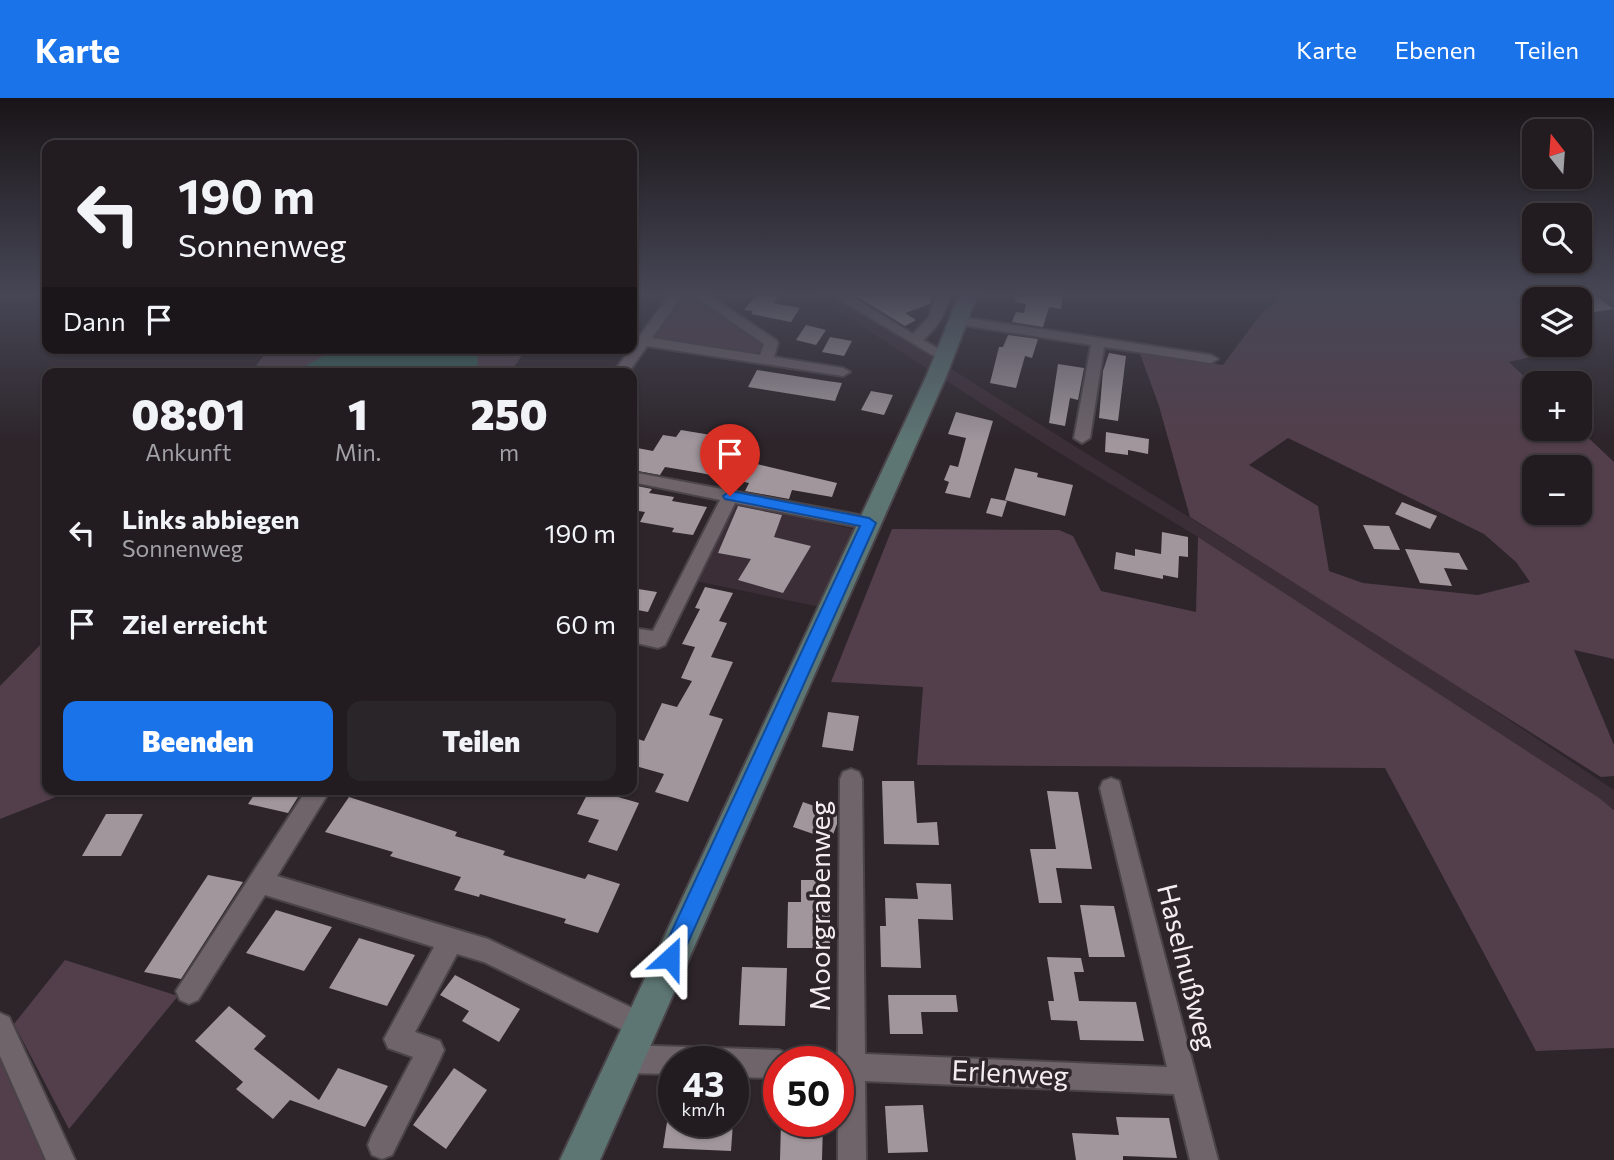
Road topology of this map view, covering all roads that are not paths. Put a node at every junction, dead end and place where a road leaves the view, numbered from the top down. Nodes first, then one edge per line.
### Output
1 (655, 343) edge
2 (770, 343) edge
3 (918, 343) edge
4 (951, 343) edge
5 (1098, 343) joint
6 (944, 358) junction
7 (766, 359) junction
8 (1211, 359) dead end
9 (843, 372) dead end
10 (1082, 438) dead end
11 (637, 478) edge
12 (730, 496) junction
13 (869, 523) junction
14 (637, 636) edge
15 (851, 779) dead end
16 (1111, 788) dead end
17 (316, 795) edge
18 (260, 882) junction
19 (451, 940) junction
20 (190, 991) dead end
21 (640, 1025) junction
22 (0, 1026) edge
23 (845, 1046) edge
24 (624, 1059) junction
25 (658, 1060) edge
26 (854, 1066) edge
27 (1183, 1081) junction
28 (850, 1137) edge
29 (382, 1145) dead end
30 (61, 1160) edge
31 (580, 1160) edge
32 (852, 1160) edge
33 (1203, 1160) edge

1 - 7 street
2 - 7 street
3 - 6 street
4 - 6 main road
5 - 8 street
5 - 10 street
6 - 13 main road
7 - 9 street
11 - 12 street
12 - 13 street
12 - 14 street
13 - 21 main road
15 - 23 street, Moorgrabenweg
16 - 27 street, Haselnußweg
17 - 18 street
18 - 19 street
18 - 20 street
19 - 21 street
19 - 29 street
21 - 24 main road
22 - 30 street
24 - 25 street
24 - 31 main road
26 - 27 street, Erlenweg
27 - 33 street, Haselnußweg
28 - 32 street, Moorgrabenweg

